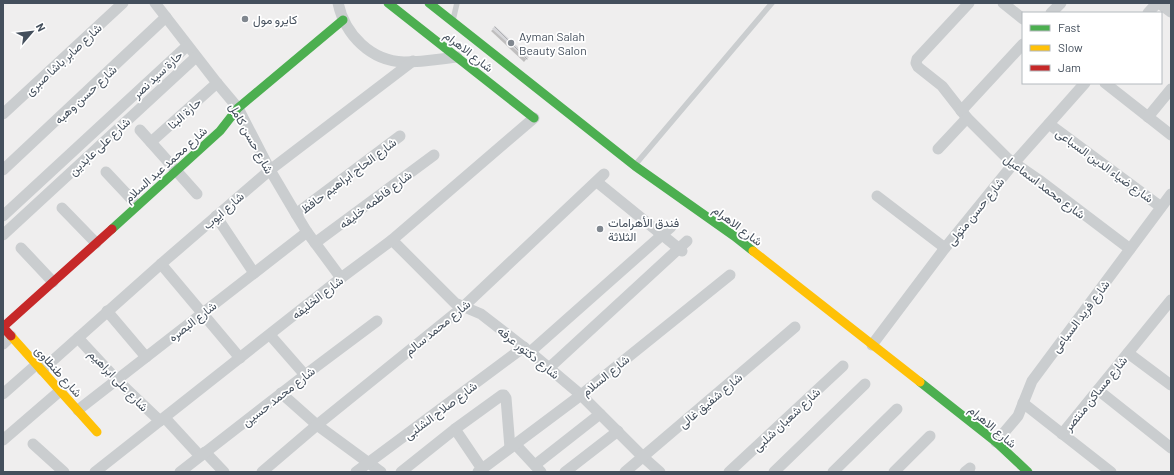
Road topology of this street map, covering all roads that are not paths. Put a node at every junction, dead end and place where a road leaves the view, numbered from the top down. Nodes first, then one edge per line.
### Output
1 (123, 3) edge
2 (156, 3) edge
3 (338, 3) edge
4 (388, 3) edge
5 (429, 3) edge
6 (456, 3) edge
7 (772, 3) edge
8 (969, 3) edge
9 (1003, 3) edge
10 (1061, 3) edge
11 (1158, 3) edge
12 (440, 7) edge
13 (1052, 12) edge
14 (1149, 12) edge
15 (1171, 12) edge
16 (166, 17) junction
17 (1022, 18) edge
18 (343, 20) junction
19 (452, 22) junction
20 (1022, 45) edge
21 (187, 46) junction
22 (196, 57) junction
23 (457, 57) junction
24 (413, 61) junction
25 (217, 83) junction
26 (1084, 84) edge
27 (1106, 84) edge
28 (1171, 89) edge
29 (238, 108) junction
30 (3, 114) edge
31 (964, 114) junction
32 (1148, 117) junction
33 (534, 118) joint
34 (1049, 124) junction
35 (140, 130) dead end
36 (1171, 135) edge
37 (400, 136) dead end
38 (151, 142) junction
39 (938, 148) dead end
40 (434, 155) dead end
41 (1014, 163) junction
42 (634, 166) junction
43 (3, 170) edge
44 (176, 170) junction
45 (270, 170) junction
46 (106, 172) dead end
47 (198, 194) dead end
48 (1171, 194) edge
49 (877, 196) dead end
50 (137, 205) junction
51 (1162, 207) junction
52 (62, 208) dead end
53 (296, 214) junction
54 (3, 216) edge
55 (216, 216) junction
56 (667, 231) junction
57 (307, 232) junction
58 (3, 235) edge
59 (392, 240) junction
60 (96, 243) junction
61 (316, 243) junction
62 (21, 248) dead end
63 (945, 248) junction
64 (1130, 249) junction
65 (161, 264) junction
66 (254, 273) junction
67 (730, 275) dead end
68 (341, 278) junction
69 (53, 282) junction
70 (1171, 300) edge
71 (463, 307) junction
72 (107, 311) junction
73 (202, 313) junction
74 (377, 321) dead end
75 (3, 327) edge
76 (795, 328) dead end
77 (270, 335) junction
78 (78, 338) junction
79 (7, 340) edge
80 (872, 345) junction
81 (527, 350) junction
82 (1128, 353) junction
83 (146, 357) junction
84 (240, 358) junction
85 (843, 366) dead end
86 (40, 367) junction
87 (549, 368) junction
88 (305, 375) junction
89 (117, 380) junction
90 (865, 384) dead end
91 (1171, 385) edge
92 (61, 390) junction
93 (1098, 390) junction
94 (282, 393) junction
95 (3, 394) edge
96 (581, 395) junction
97 (1023, 403) junction
98 (896, 409) dead end
99 (78, 410) junction
100 (600, 414) junction
101 (162, 420) junction
102 (317, 425) junction
103 (455, 429) junction
104 (618, 431) junction
105 (97, 432) dead end
106 (1062, 434) junction
107 (930, 436) dead end
108 (3, 440) edge
109 (996, 442) junction
110 (33, 444) dead end
111 (512, 446) junction
112 (1171, 448) edge
113 (203, 454) junction
114 (642, 456) junction
115 (369, 463) junction
116 (538, 469) edge
117 (480, 470) edge
118 (64, 472) edge
119 (95, 472) edge
120 (180, 472) edge
121 (224, 472) edge
122 (262, 472) edge
123 (356, 472) edge
124 (381, 472) edge
125 (401, 472) edge
126 (565, 472) edge
127 (625, 472) edge
128 (660, 472) edge
129 (729, 472) edge
130 (774, 472) edge
131 (832, 472) edge
132 (894, 472) edge
133 (1028, 472) edge
134 (1111, 472) edge

1 - 30 street, شارع صابر باشا صبرى
2 - 16 street, شارع حسن كامل
3 - 18 street
4 - 23 main road, شارع الاهرام
5 - 12 main road, شارع الاهرام
6 - 19 lane
7 - 42 lane
8 - 31 street, شارع محمد اسماعيل
9 - 17 street
10 - 13 street
11 - 14 street
11 - 15 street
12 - 19 main road, شارع الاهرام
16 - 21 street, شارع حسن كامل
16 - 43 street, شارع حسن وهبه
18 - 24 street
18 - 29 main road, شارع محمد عبد السلام
19 - 42 main road, شارع الاهرام
20 - 31 street
21 - 22 street, شارع حسن كامل
21 - 54 street, حارة سيد نصر
22 - 25 street, شارع حسن كامل
22 - 58 street, شارع على عابدين
23 - 24 street
23 - 33 main road, شارع الاهرام
24 - 45 street, شارع ايوب
25 - 29 street, شارع حسن كامل
25 - 38 street, حارة البنا
26 - 34 street, شارع حسن متولى
27 - 32 street
28 - 32 street
29 - 44 main road, شارع محمد عبد السلام
29 - 45 street, شارع حسن كامل
31 - 39 street
31 - 41 street, شارع محمد اسماعيل
32 - 36 street
33 - 59 street, شارع الخليفه
34 - 41 street, شارع حسن متولى
34 - 51 street, شارع ضياء الدين السباعى
35 - 38 street
37 - 53 street, شارع الحاج ابراهيم حافظ
38 - 44 street
40 - 61 street, شارع فاطمه خليفه
41 - 63 street, شارع حسن متولى
41 - 64 street, شارع محمد اسماعيل
42 - 80 main road, شارع الاهرام
44 - 47 street
44 - 50 main road, شارع محمد عبد السلام
45 - 53 street, شارع حسن كامل
45 - 55 street, شارع ايوب
46 - 50 street
48 - 51 street, شارع فريد السباعى
49 - 63 street
50 - 60 main road, شارع محمد عبد السلام
51 - 64 street, شارع فريد السباعى
52 - 60 street
53 - 57 street, شارع حسن كامل
55 - 65 street, شارع ايوب
55 - 66 street
56 - 71 street, شارع محمد سالم
56 - 81 street, شارع صلاح الشلبى
56 - 87 street
57 - 61 street, شارع حسن كامل
57 - 66 street, شارع البصره
59 - 68 street, شارع الخليفه
59 - 71 street, شارع دكتور عرفه
60 - 69 main road, شارع محمد عبد السلام
61 - 68 street, شارع حسن كامل
62 - 69 street
63 - 80 street, شارع حسن متولى
64 - 97 street, شارع فريد السباعى
65 - 72 street, شارع ايوب
65 - 73 street
66 - 73 street, شارع البصره
67 - 96 street, شارع السلام
68 - 77 street, شارع الخليفه
69 - 75 main road, شارع محمد عبد السلام
70 - 82 street, شارع مساكن منتصر
71 - 81 street, شارع دكتور عرفه
71 - 102 street, شارع محمد سالم
72 - 78 street, شارع ايوب
72 - 83 street
73 - 83 street, شارع البصره
73 - 84 street
74 - 88 street, شارع محمد حسين
75 - 79 main road, شارع طنطاوى
76 - 114 street, شارع شفيق غالى
77 - 84 street, شارع الخليفه
77 - 88 street
78 - 86 street, شارع ايوب
78 - 89 street, شارع على ابراهيم
79 - 86 main road, شارع طنطاوى
80 - 109 main road, شارع الاهرام
81 - 87 street, شارع دكتور عرفه
81 - 115 street, شارع صلاح الشلبى
82 - 91 street, شارع مساكن منتصر
82 - 93 street, شارع مساكن منتصر
83 - 89 street, شارع البصره
84 - 101 street, شارع الخليفه
85 - 129 street, شارع شعبان شلبى
86 - 92 main road, شارع طنطاوى
86 - 95 street, شارع ايوب
87 - 96 street, شارع دكتور عرفه
88 - 94 street, شارع محمد حسين
89 - 99 street, شارع البصره
89 - 101 street, شارع على ابراهيم
90 - 130 street
92 - 99 main road, شارع طنطاوى
92 - 108 street
93 - 106 street, شارع مساكن منتصر
93 - 112 street
94 - 102 street
94 - 113 street, شارع محمد حسين
96 - 100 street, شارع دكتور عرفه
96 - 111 street, شارع السلام
97 - 106 street
97 - 109 street, شارع فريد السباعى
98 - 131 street
99 - 105 main road, شارع طنطاوى
100 - 104 street, شارع دكتور عرفه
100 - 116 street
101 - 113 street, شارع على ابراهيم
101 - 119 street, شارع الخليفه
102 - 115 street
102 - 122 street, شارع محمد سالم
103 - 111 street
103 - 117 street
103 - 125 street
104 - 114 street, شارع دكتور عرفه
104 - 126 street
106 - 134 street
107 - 132 street
109 - 133 main road, شارع الاهرام
110 - 118 street
111 - 116 street
111 - 117 street, شارع السلام
113 - 120 street, شارع محمد حسين
113 - 121 street, شارع على ابراهيم
114 - 127 street, شارع شفيق غالى
114 - 128 street, شارع دكتور عرفه
115 - 123 street, شارع صلاح الشلبى
115 - 124 street

